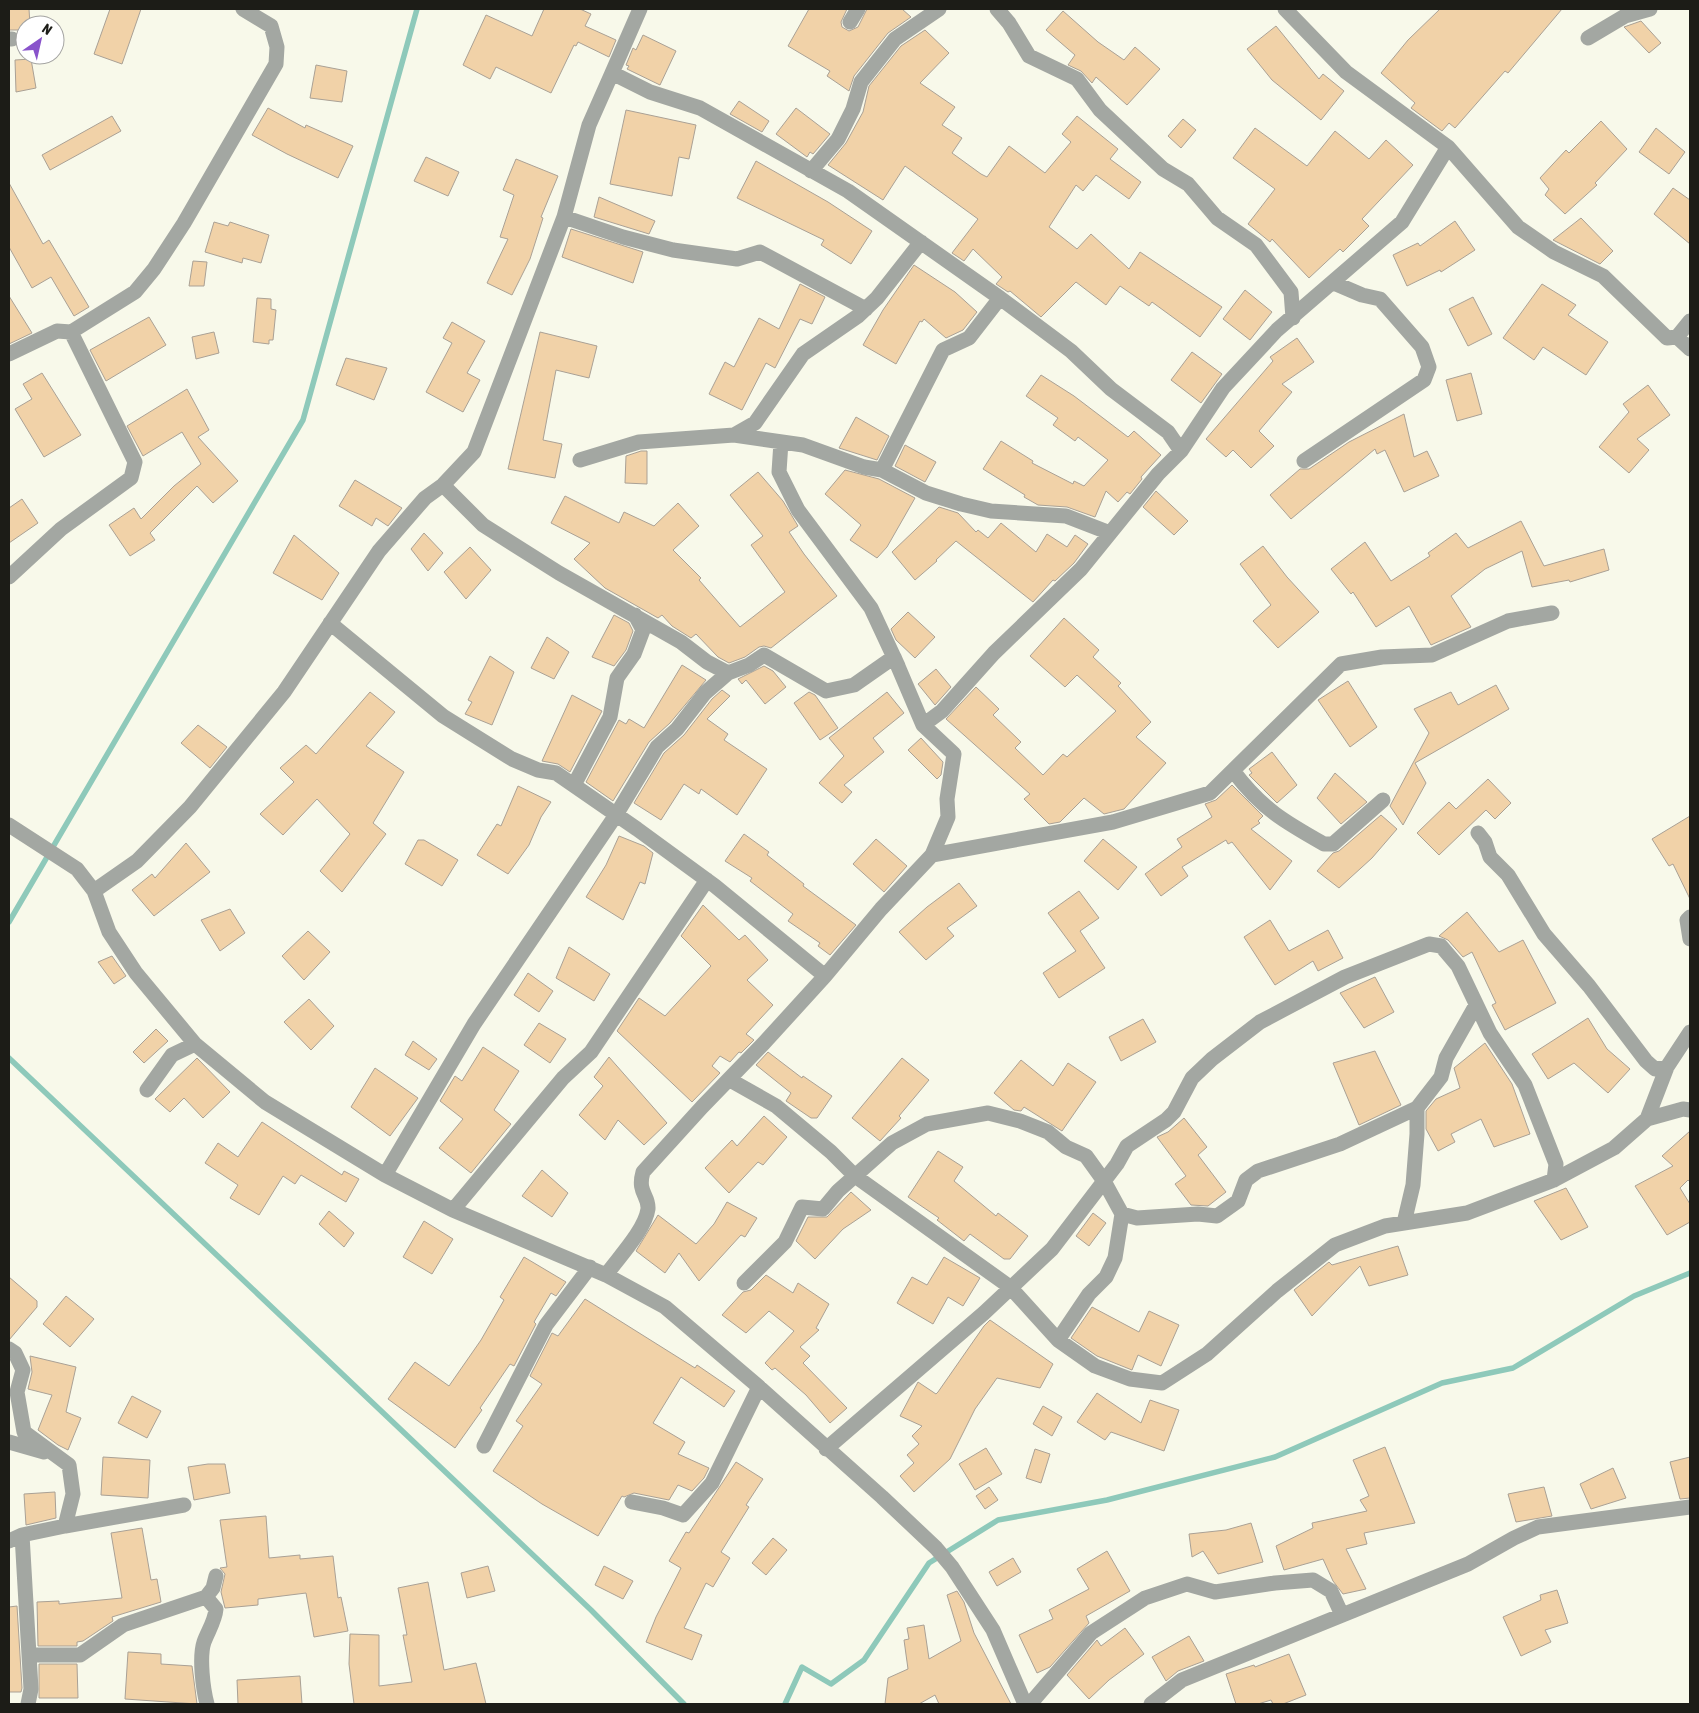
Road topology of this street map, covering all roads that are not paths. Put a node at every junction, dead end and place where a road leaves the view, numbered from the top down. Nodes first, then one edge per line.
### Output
1 (243, 9) edge
2 (640, 9) edge
3 (939, 9) edge
4 (997, 9) edge
5 (1285, 9) edge
6 (1650, 9) edge
7 (1588, 38) dead end
8 (612, 74) junction
9 (1448, 147) junction
10 (812, 170) junction
11 (564, 217) junction
12 (921, 242) junction
13 (1334, 283) junction
14 (1000, 298) junction
15 (866, 309) junction
16 (1293, 318) junction
17 (1690, 321) edge
18 (71, 332) junction
19 (1677, 337) junction
20 (1690, 349) edge
21 (9, 354) edge
22 (734, 435) junction
23 (781, 442) junction
24 (1181, 450) junction
25 (580, 460) dead end
26 (1304, 461) dead end
27 (882, 470) junction
28 (443, 485) junction
29 (1110, 533) junction
30 (9, 577) edge
31 (1552, 613) dead end
32 (635, 615) junction
33 (330, 623) junction
34 (894, 657) junction
35 (728, 673) junction
36 (923, 724) junction
37 (1234, 772) junction
38 (574, 786) junction
39 (1383, 800) dead end
40 (616, 814) junction
41 (9, 825) edge
42 (1478, 833) dead end
43 (932, 855) junction
44 (707, 880) junction
45 (94, 891) junction
46 (1690, 917) edge
47 (1690, 939) edge
48 (825, 976) junction
49 (1476, 1005) junction
50 (1690, 1032) edge
51 (195, 1044) junction
52 (1667, 1067) junction
53 (730, 1080) junction
54 (147, 1090) dead end
55 (1417, 1108) junction
56 (1690, 1110) edge
57 (1647, 1119) junction
58 (385, 1174) junction
59 (855, 1176) junction
60 (1554, 1180) junction
61 (1104, 1181) junction
62 (453, 1210) junction
63 (1122, 1214) junction
64 (1404, 1223) junction
65 (590, 1268) junction
66 (606, 1275) junction
67 (744, 1283) dead end
68 (1010, 1288) junction
69 (1058, 1340) junction
70 (9, 1349) edge
71 (759, 1387) junction
72 (9, 1442) edge
73 (484, 1446) dead end
74 (826, 1449) junction
75 (69, 1465) junction
76 (632, 1502) dead end
77 (184, 1505) dead end
78 (1690, 1507) edge
79 (66, 1526) junction
80 (15, 1539) edge
81 (216, 1576) dead end
82 (206, 1597) junction
83 (1342, 1615) junction
84 (29, 1655) junction
85 (28, 1704) edge
86 (207, 1704) edge
87 (1025, 1704) edge
88 (1030, 1704) edge
89 (1151, 1704) edge

1 - 18 street
2 - 8 street
3 - 10 street
4 - 16 street
5 - 9 street
6 - 7 street
8 - 10 street
8 - 11 street
9 - 13 street
9 - 19 street
10 - 12 street
11 - 15 street
11 - 28 street
12 - 14 street
12 - 15 street
13 - 16 street
13 - 26 street
14 - 24 street
14 - 27 street
15 - 22 street
16 - 24 street
17 - 19 street
18 - 21 street
18 - 30 street
19 - 20 street
22 - 23 street
22 - 25 street
23 - 27 street
23 - 34 street
24 - 29 street
27 - 29 street
28 - 32 street
28 - 33 street
29 - 36 street
31 - 37 street
32 - 35 street
32 - 38 street
33 - 38 street
33 - 45 street
34 - 35 street
34 - 36 street
35 - 40 street
36 - 43 street
37 - 39 street
37 - 43 street
38 - 40 street
40 - 44 street
40 - 58 street
41 - 45 street
42 - 52 street
43 - 48 street
44 - 48 street
44 - 62 street
45 - 51 street
46 - 47 street
48 - 53 street
49 - 55 street
49 - 60 street
49 - 61 street
50 - 52 street
51 - 54 street
51 - 58 street
52 - 57 street
53 - 59 street
53 - 66 street
55 - 63 street
55 - 64 street
56 - 57 street
57 - 60 street
58 - 62 street
59 - 61 street
59 - 67 street
59 - 68 street
60 - 64 street
61 - 63 street
61 - 68 street
62 - 65 street
63 - 69 street
64 - 69 street
65 - 66 street
65 - 73 street
66 - 71 street
68 - 69 street
68 - 74 street
70 - 75 street
71 - 74 street
71 - 76 street
72 - 75 street
74 - 87 street
75 - 79 street
77 - 79 street
78 - 83 street
79 - 80 street
80 - 84 street
81 - 82 street
82 - 84 street
82 - 86 street
83 - 88 street
83 - 89 street
84 - 85 street

